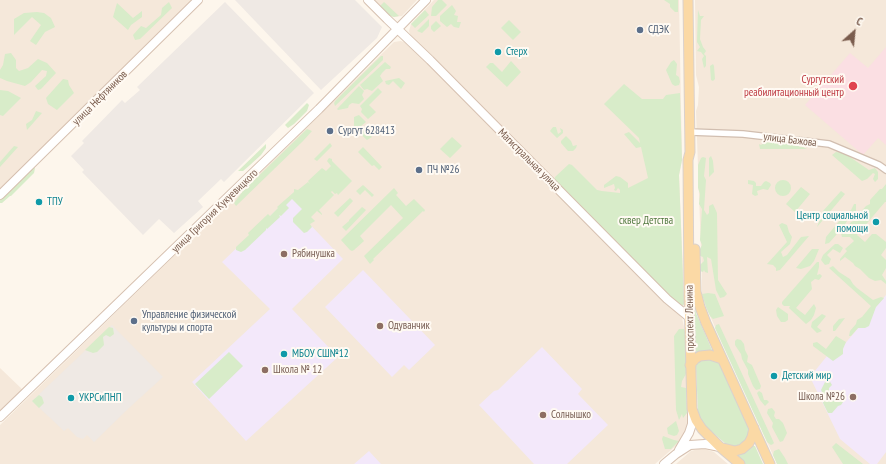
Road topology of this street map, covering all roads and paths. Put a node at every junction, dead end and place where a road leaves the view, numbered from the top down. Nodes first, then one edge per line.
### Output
1 (198, 0) edge
2 (368, 0) edge
3 (426, 0) edge
4 (688, 0) edge
5 (398, 30) junction
6 (690, 132) junction
7 (690, 152) junction
8 (886, 170) edge
9 (0, 195) edge
10 (690, 318) junction
11 (722, 359) junction
12 (690, 365) junction
13 (692, 409) junction
14 (0, 417) edge
15 (754, 428) junction
16 (720, 447) junction
17 (676, 454) junction
18 (664, 464) edge
19 (740, 464) edge
20 (770, 464) edge

1 - 9 street, улица Нефтяников
2 - 5 street, Магистральная улица
3 - 5 street, улица Григория Кукуевицкого
4 - 6 main road, проспект Ленина
5 - 10 street, Магистральная улица
5 - 14 street, улица Григория Кукуевицкого
6 - 7 main road, проспект Ленина
6 - 8 street, улица Бажова
7 - 10 main road, проспект Ленина
7 - 11 main road, проспект Ленина
10 - 12 main road, проспект Ленина
11 - 12 main road
11 - 15 main road, проспект Ленина
12 - 13 main road, проспект Ленина
13 - 16 main road, проспект Ленина
13 - 17 street
15 - 16 main road
15 - 20 main road, проспект Ленина
16 - 17 street
16 - 19 main road, проспект Ленина
17 - 18 street

